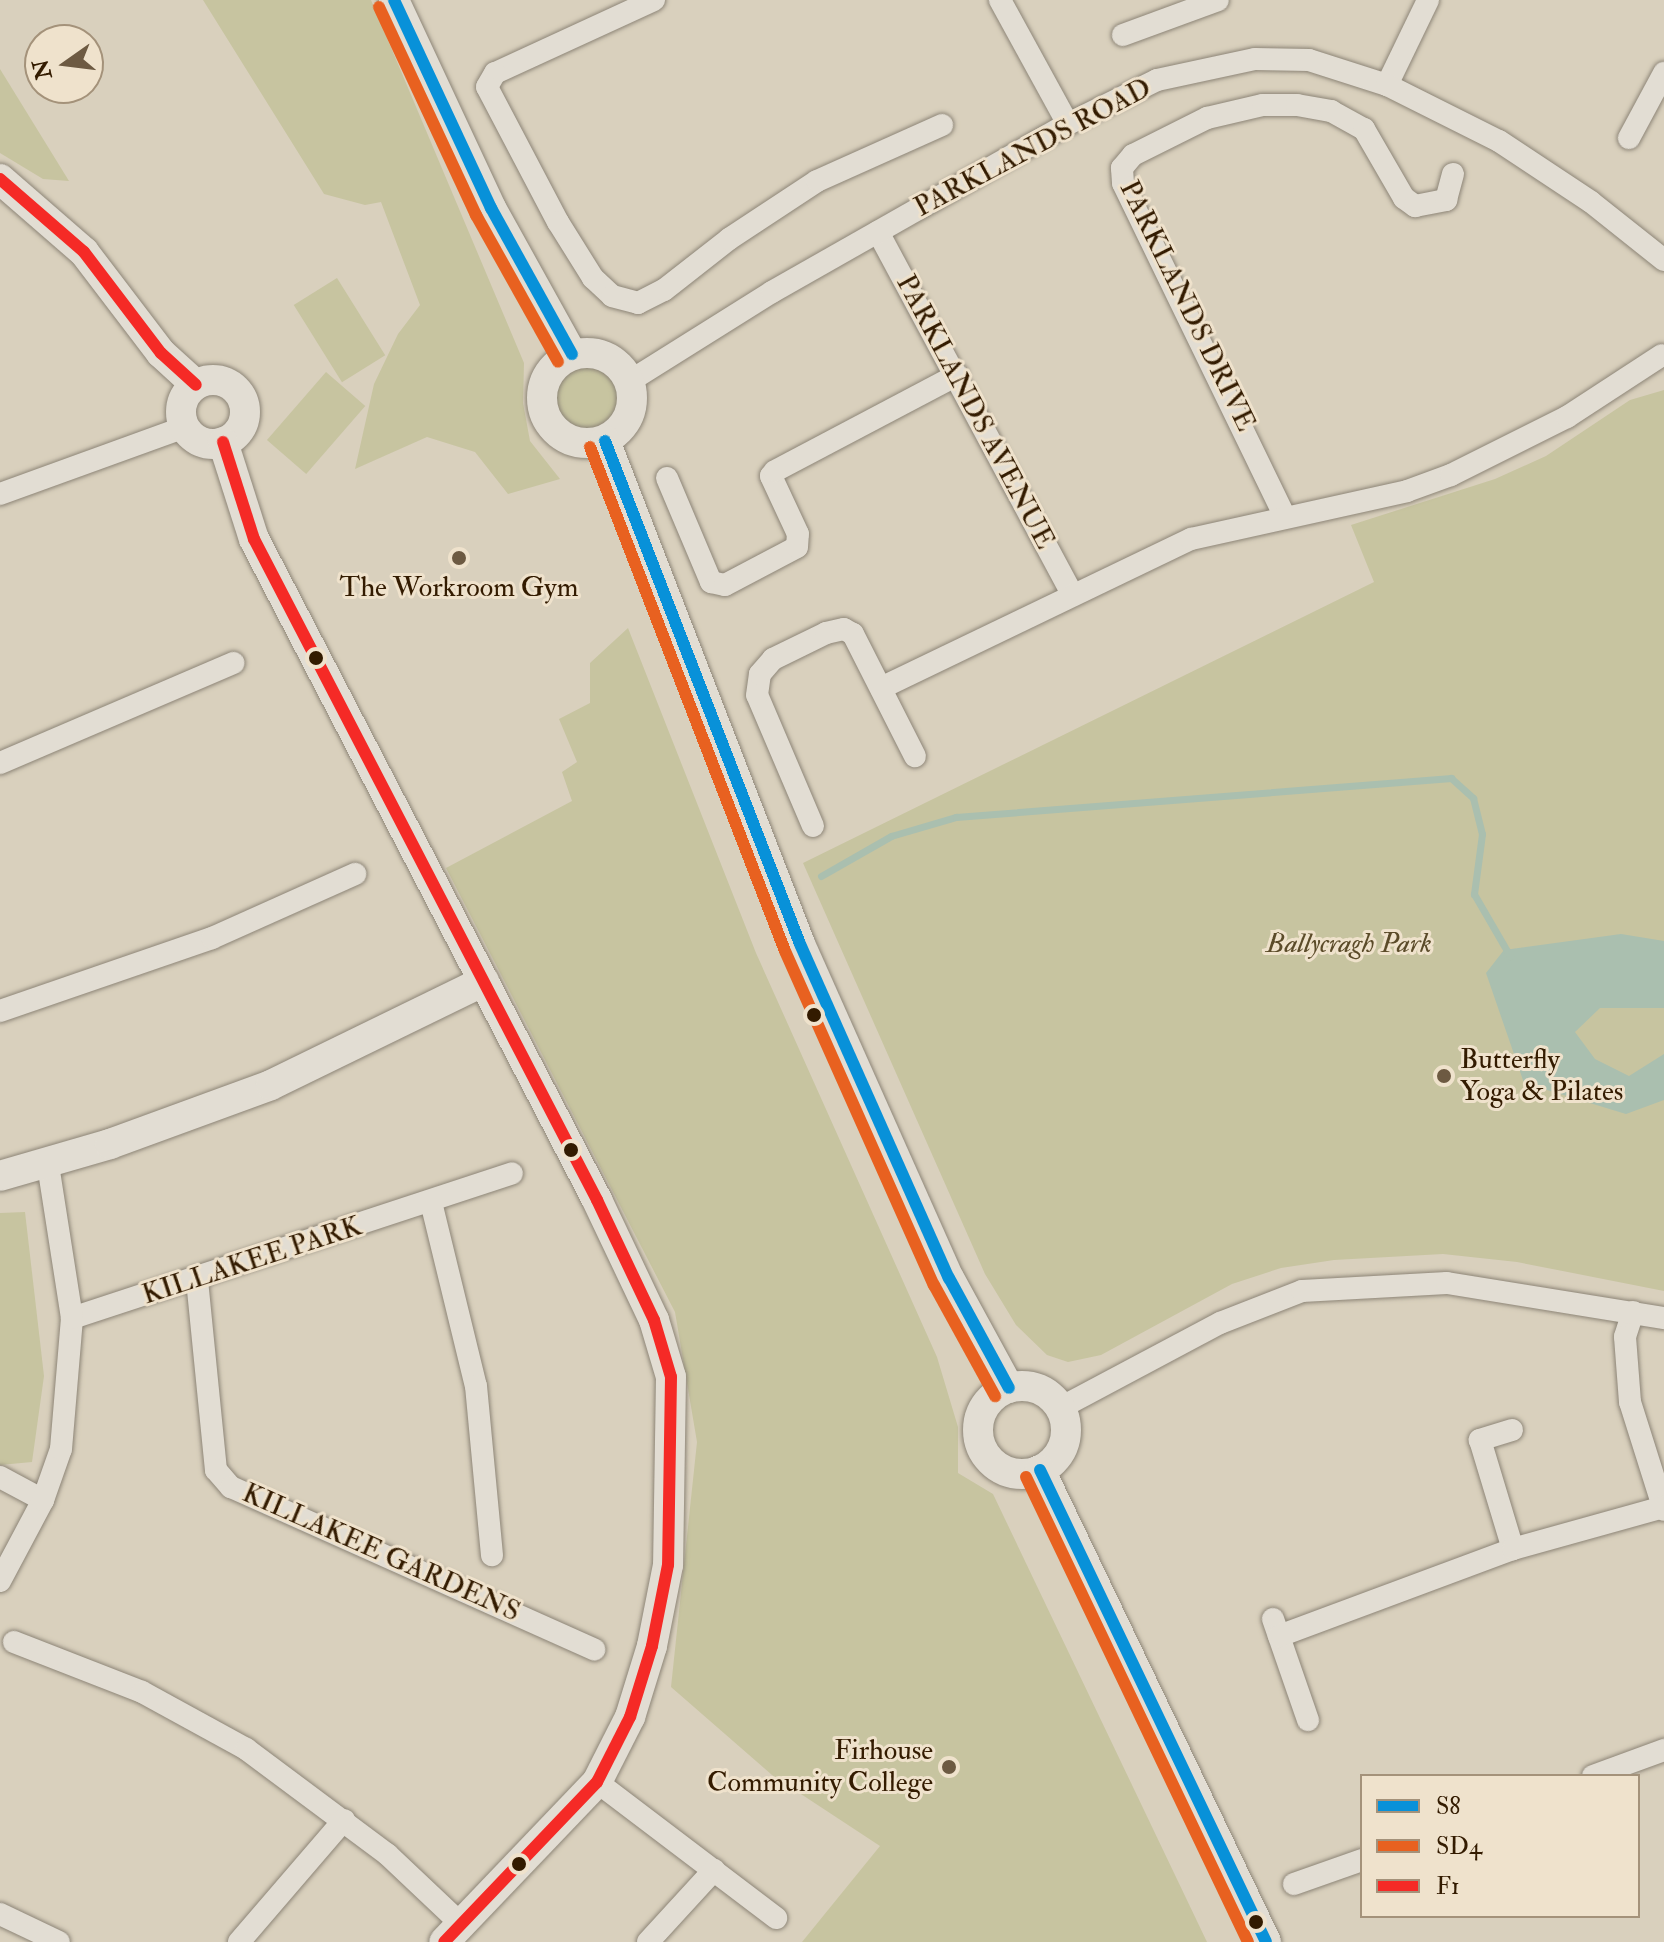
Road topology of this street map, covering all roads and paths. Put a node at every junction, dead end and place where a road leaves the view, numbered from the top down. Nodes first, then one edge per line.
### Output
1 (394, 0) edge
2 (654, 0) edge
3 (1000, 0) edge
4 (1218, 0) edge
5 (1428, 0) edge
6 (1123, 35) dead end
7 (1664, 73) edge
8 (1387, 85) junction
9 (1068, 124) junction
10 (942, 125) dead end
11 (1629, 138) dead end
12 (1453, 174) dead end
13 (0, 179) edge
14 (878, 232) junction
15 (1664, 260) edge
16 (572, 354) junction
17 (1662, 355) edge
18 (957, 375) junction
19 (630, 381) junction
20 (196, 385) junction
21 (185, 427) junction
22 (605, 441) junction
23 (223, 442) junction
24 (667, 478) dead end
25 (0, 494) edge
26 (1285, 517) junction
27 (1071, 592) junction
28 (233, 663) dead end
29 (881, 688) junction
30 (915, 756) dead end
31 (0, 763) edge
32 (813, 826) dead end
33 (355, 874) dead end
34 (484, 981) junction
35 (0, 1011) edge
36 (48, 1165) junction
37 (512, 1173) dead end
38 (0, 1176) edge
39 (431, 1202) junction
40 (197, 1280) junction
41 (1633, 1312) junction
42 (72, 1318) junction
43 (1664, 1318) edge
44 (1009, 1388) junction
45 (1060, 1408) junction
46 (1512, 1430) dead end
47 (1656, 1463) edge
48 (1040, 1470) junction
49 (0, 1477) edge
50 (43, 1500) junction
51 (1663, 1509) edge
52 (1513, 1549) junction
53 (492, 1555) dead end
54 (0, 1581) edge
55 (14, 1642) dead end
56 (594, 1649) dead end
57 (1308, 1720) dead end
58 (1664, 1750) edge
59 (1598, 1774) edge
60 (597, 1782) junction
61 (344, 1820) junction
62 (1360, 1861) edge
63 (714, 1870) junction
64 (1294, 1884) dead end
65 (0, 1914) edge
66 (776, 1918) dead end
67 (453, 1933) edge
68 (59, 1942) edge
69 (239, 1942) edge
70 (648, 1942) edge
71 (1266, 1942) edge

1 - 16 street
2 - 10 street
3 - 9 street
4 - 6 street
5 - 8 street
7 - 11 street
8 - 9 street, PARKLANDS ROAD
8 - 15 street, PARKLANDS ROAD
9 - 14 street, PARKLANDS ROAD
12 - 26 street, PARKLANDS DRIVE
13 - 20 street
14 - 18 street, PARKLANDS AVENUE
14 - 19 street, PARKLANDS ROAD
16 - 19 street
16 - 22 street
17 - 26 street
18 - 24 street
18 - 27 street, PARKLANDS AVENUE
19 - 22 street
20 - 21 street
20 - 23 street
21 - 23 street
21 - 25 street
22 - 44 street
23 - 34 street
26 - 27 street
27 - 29 street
28 - 31 street
29 - 30 street
29 - 32 street
33 - 35 street
34 - 36 street
34 - 60 street
36 - 38 street
36 - 42 street
37 - 39 street, KILLAKEE PARK
39 - 40 street, KILLAKEE PARK
39 - 53 street
40 - 42 street, KILLAKEE PARK
40 - 56 street, KILLAKEE GARDENS
41 - 43 street
41 - 45 street
41 - 47 street
42 - 50 street
44 - 45 street
44 - 48 street
45 - 48 street
46 - 52 street
47 - 51 street
48 - 71 street
49 - 50 street
50 - 54 street
51 - 52 street
52 - 57 street
55 - 61 street
58 - 59 street
60 - 63 street
60 - 67 street
61 - 67 street
61 - 69 street
62 - 64 street
63 - 66 street
63 - 70 street
65 - 68 street

